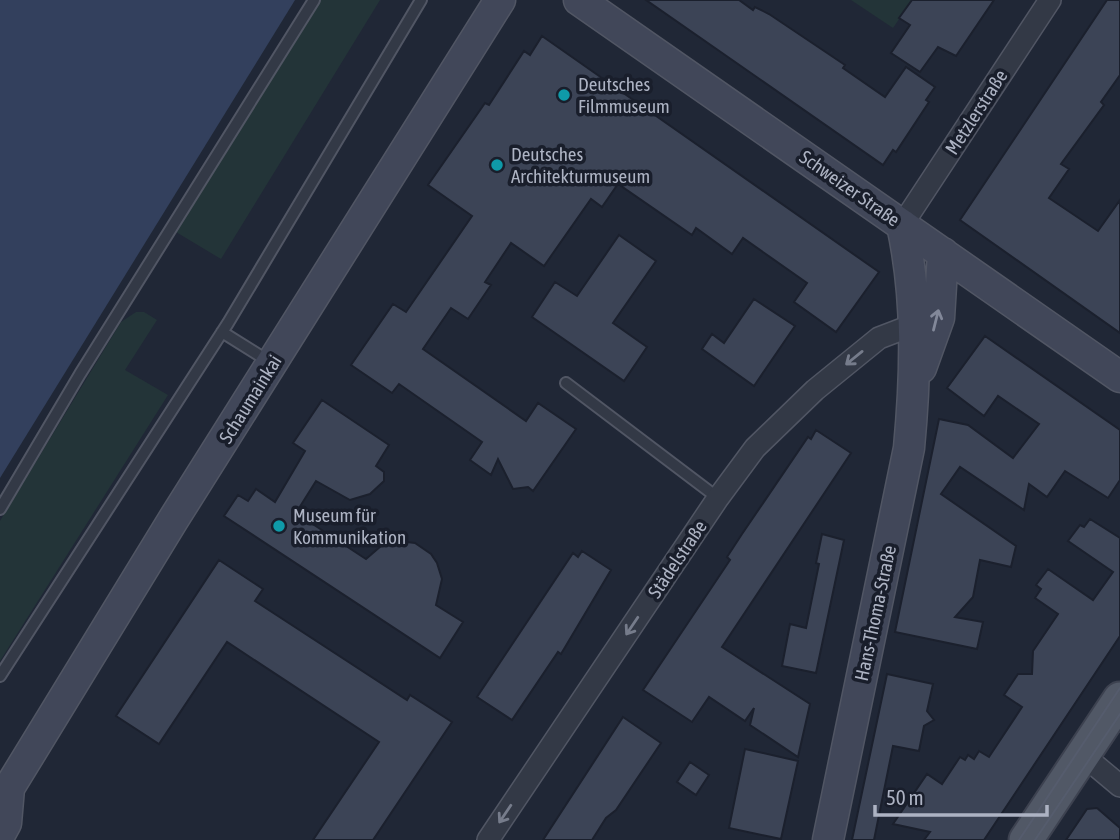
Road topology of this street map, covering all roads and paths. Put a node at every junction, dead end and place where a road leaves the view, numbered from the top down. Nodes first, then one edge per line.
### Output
1 (314, 0) edge
2 (421, 0) edge
3 (500, 0) edge
4 (579, 0) edge
5 (1050, 0) edge
6 (902, 225) junction
7 (943, 253) junction
8 (913, 325) junction
9 (222, 332) junction
10 (272, 363) junction
11 (1120, 377) edge
12 (566, 383) dead end
13 (915, 384) junction
14 (718, 498) junction
15 (0, 509) edge
16 (0, 676) edge
17 (1120, 699) edge
18 (1083, 755) junction
19 (1120, 786) edge
20 (8, 816) edge
21 (488, 840) edge
22 (828, 840) edge
23 (1026, 840) edge

1 - 15 lane
2 - 9 lane
3 - 10 main road, Schaumainkai
4 - 6 main road, Schweizer Straße
5 - 6 street, Metzlerstraße
6 - 7 main road, Schweizer Straße
6 - 8 main road, Hans-Thoma-Straße
7 - 11 main road, Schweizer Straße
13 -> 7 main road, Hans-Thoma-Straße
8 - 13 main road, Hans-Thoma-Straße
8 -> 14 street, Städelstraße
9 - 10 lane
9 - 16 lane
10 - 20 main road, Schaumainkai
12 - 14 lane
13 - 22 main road, Hans-Thoma-Straße
14 -> 21 street, Städelstraße
17 - 18 main road
18 - 19 street
18 - 23 main road

